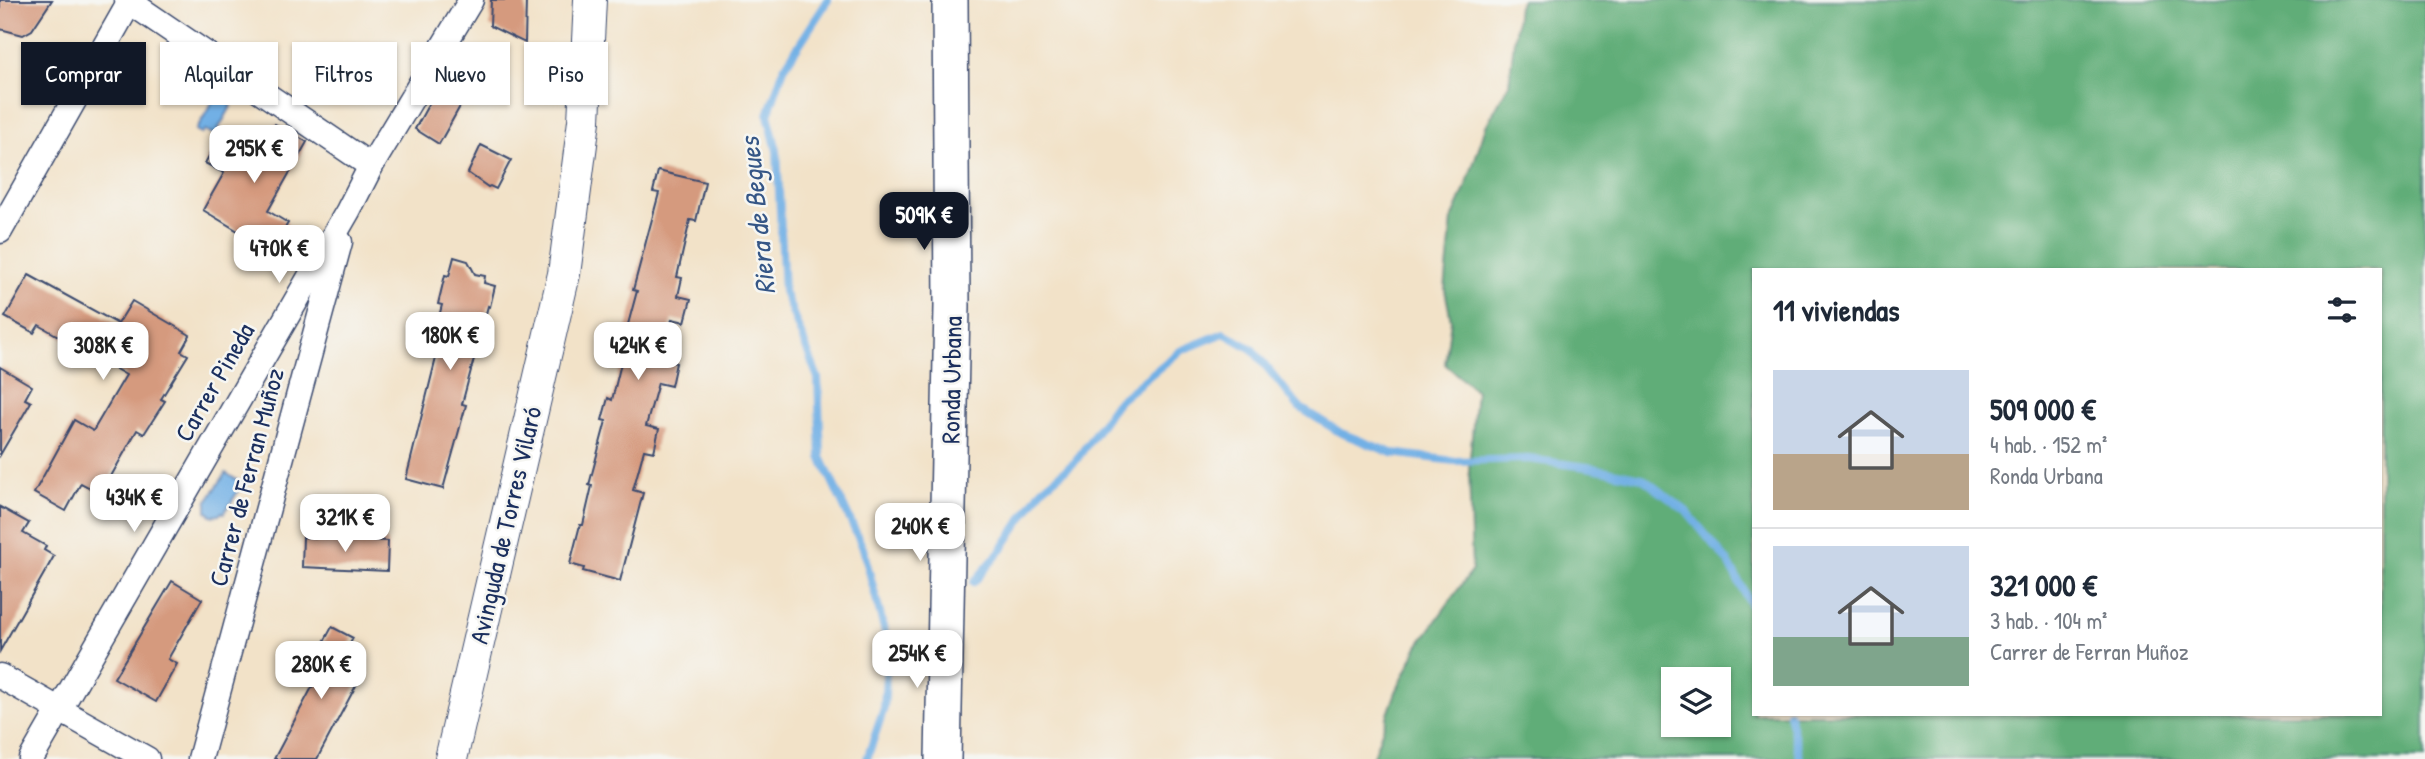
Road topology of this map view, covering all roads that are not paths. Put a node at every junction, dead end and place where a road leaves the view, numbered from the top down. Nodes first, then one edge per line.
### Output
1 (471, 0) edge
2 (590, 0) edge
3 (950, 0) edge
4 (130, 1) edge
5 (370, 166) junction
6 (348, 211) junction
7 (0, 231) edge
8 (0, 676) edge
9 (59, 709) junction
10 (31, 759) edge
11 (147, 759) edge
12 (200, 759) edge
13 (451, 759) edge
14 (943, 759) edge

1 - 5 street, Carrer Pineda
2 - 13 street, Avinguda de Torres Vilaró
3 - 14 main road, Ronda Urbana
4 - 5 street
4 - 7 street
5 - 6 street, Carrer Pineda
6 - 9 street, Carrer Pineda
6 - 12 street, Carrer de Ferran Muñoz
8 - 9 street
9 - 10 street, Carrer Pineda
9 - 11 street

